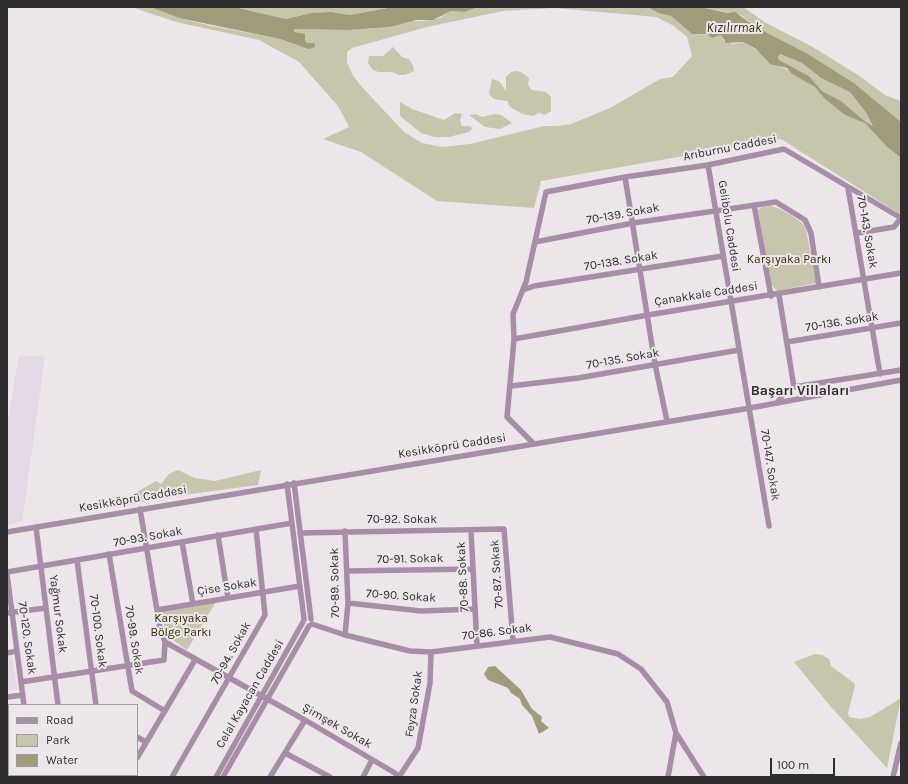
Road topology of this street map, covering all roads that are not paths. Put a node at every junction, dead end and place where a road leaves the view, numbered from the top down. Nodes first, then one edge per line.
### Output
1 (708, 165) junction
2 (625, 177) junction
3 (848, 188) junction
4 (754, 205) junction
5 (716, 210) junction
6 (901, 218) edge
7 (633, 223) junction
8 (858, 233) junction
9 (535, 242) junction
10 (723, 256) junction
11 (640, 269) junction
12 (901, 273) edge
13 (864, 279) junction
14 (819, 287) junction
15 (523, 290) junction
16 (779, 294) junction
17 (771, 296) junction
18 (731, 302) junction
19 (648, 314) junction
20 (901, 323) edge
21 (874, 328) junction
22 (514, 339) junction
23 (787, 342) junction
24 (738, 350) junction
25 (655, 364) junction
26 (901, 370) edge
27 (880, 374) junction
28 (901, 380) edge
29 (885, 383) junction
30 (878, 385) junction
31 (511, 386) junction
32 (794, 387) junction
33 (777, 403) junction
34 (750, 408) junction
35 (667, 421) junction
36 (534, 444) junction
37 (294, 483) junction
38 (286, 484) junction
39 (140, 508) junction
40 (292, 523) junction
41 (769, 526) dead end
42 (36, 527) junction
43 (504, 528) joint
44 (256, 529) junction
45 (471, 530) junction
46 (345, 531) junction
47 (7, 532) edge
48 (300, 533) junction
49 (218, 536) junction
50 (182, 542) junction
51 (146, 548) junction
52 (109, 554) junction
53 (78, 560) junction
54 (41, 566) junction
55 (473, 569) junction
56 (347, 571) junction
57 (7, 573) edge
58 (300, 586) junction
59 (263, 592) junction
60 (228, 598) junction
61 (348, 603) junction
62 (193, 604) junction
63 (46, 608) junction
64 (475, 608) junction
65 (157, 610) junction
66 (10, 613) edge
67 (304, 621) junction
68 (311, 623) junction
69 (345, 635) junction
70 (513, 641) junction
71 (165, 642) junction
72 (478, 646) junction
73 (17, 651) junction
74 (431, 652) junction
75 (7, 653) edge
76 (195, 660) junction
77 (128, 667) junction
78 (92, 672) junction
79 (55, 678) junction
80 (230, 679) junction
81 (21, 682) junction
82 (23, 695) junction
83 (7, 697) edge
84 (265, 698) junction
85 (24, 704) edge
86 (58, 704) edge
87 (96, 704) edge
88 (165, 711) junction
89 (305, 720) junction
90 (676, 733) junction
91 (138, 737) edge
92 (146, 742) junction
93 (901, 743) edge
94 (285, 753) junction
95 (138, 756) edge
96 (372, 760) junction
97 (320, 775) edge
98 (172, 777) edge
99 (216, 777) edge
100 (223, 777) edge
101 (270, 777) edge
102 (330, 777) edge
103 (363, 777) edge
104 (399, 777) edge
105 (668, 777) edge
106 (704, 777) edge
107 (893, 777) edge

1 - 2 street, Arıburnu Caddesi
1 - 3 street, Arıburnu Caddesi
1 - 5 street, Gelibolu Caddesi
2 - 7 street
2 - 9 street, Arıburnu Caddesi
3 - 6 street, Arıburnu Caddesi
3 - 8 street, 70-143. Sokak
4 - 5 street, 70-139. Sokak
4 - 14 street, 70-139. Sokak
4 - 17 street
5 - 7 street, 70-139. Sokak
5 - 10 street, Gelibolu Caddesi
6 - 8 street
7 - 9 street, 70-139. Sokak
7 - 11 street
8 - 13 street, 70-143. Sokak
9 - 15 street
10 - 11 street, 70-138. Sokak
10 - 18 street, Gelibolu Caddesi
11 - 15 street, 70-138. Sokak
11 - 19 street
12 - 13 street, Çanakkale Caddesi
13 - 14 street, Çanakkale Caddesi
13 - 21 street, 70-143. Sokak
14 - 16 street, Çanakkale Caddesi
15 - 22 street
16 - 17 street, Çanakkale Caddesi
16 - 23 street
17 - 18 street, Çanakkale Caddesi
18 - 19 street, Çanakkale Caddesi
18 - 24 street, Gelibolu Caddesi
19 - 22 street, Çanakkale Caddesi
19 - 25 street
20 - 21 street, 70-136. Sokak
21 - 23 street, 70-136. Sokak
21 - 27 street, 70-143. Sokak
22 - 31 street
23 - 32 street
24 - 25 street, 70-135. Sokak
24 - 34 street, Gelibolu Caddesi
25 - 31 street, 70-135. Sokak
25 - 35 street
26 - 27 street
27 - 29 street
27 - 30 street
27 - 32 street
28 - 29 street, Kesikköprü Caddesi
29 - 30 street, Kesikköprü Caddesi
30 - 33 street, Kesikköprü Caddesi
31 - 36 street
32 - 33 street
33 - 34 street, Kesikköprü Caddesi
34 - 35 street, Kesikköprü Caddesi
34 - 41 street, 70-147. Sokak
35 - 36 street, Kesikköprü Caddesi
36 - 37 street, Kesikköprü Caddesi
37 - 38 street, Kesikköprü Caddesi
37 - 48 street
38 - 39 street, Kesikköprü Caddesi
38 - 40 street
39 - 42 street, Kesikköprü Caddesi
39 - 51 street
40 - 44 street, 70-93. Sokak
40 - 58 street
42 - 47 street, Kesikköprü Caddesi
42 - 54 street, Yağmur Sokak
43 - 45 street, 70-92. Sokak
43 - 70 street, 70-87. Sokak
44 - 49 street, 70-93. Sokak
44 - 59 street, 70-94. Sokak
45 - 46 street, 70-92. Sokak
45 - 55 street, 70-88. Sokak
46 - 48 street, 70-92. Sokak
46 - 56 street, 70-89. Sokak
48 - 68 street
49 - 50 street, 70-93. Sokak
49 - 60 street
50 - 51 street, 70-93. Sokak
50 - 62 street
51 - 52 street, 70-93. Sokak
51 - 65 street
52 - 53 street, 70-93. Sokak
52 - 77 street, 70-99. Sokak
53 - 54 street, 70-93. Sokak
53 - 78 street, 70-100. Sokak
54 - 57 street, 70-93. Sokak
54 - 63 street, Yağmur Sokak
55 - 56 street, 70-91. Sokak
55 - 64 street, 70-88. Sokak
56 - 61 street, 70-89. Sokak
57 - 66 street, 70-120. Sokak
58 - 59 street, Çise Sokak
58 - 67 street
59 - 60 street, Çise Sokak
59 - 80 street, 70-94. Sokak
60 - 62 street, Çise Sokak
61 - 64 street, 70-90. Sokak
61 - 69 street, 70-89. Sokak
62 - 65 street, Çise Sokak
63 - 66 street
63 - 79 street, Yağmur Sokak
64 - 72 street, 70-88. Sokak
65 - 71 street
66 - 73 street, 70-120. Sokak
67 - 68 street, 70-86. Sokak
67 - 84 street, Celal Kayacan Caddesi
68 - 69 street, 70-86. Sokak
68 - 84 street, Celal Kayacan Caddesi
69 - 74 street, 70-86. Sokak
70 - 72 street, 70-86. Sokak
70 - 90 street, 70-86. Sokak
71 - 76 street, Şimşek Sokak
71 - 77 street
72 - 74 street, 70-86. Sokak
73 - 75 street
73 - 81 street, 70-120. Sokak
74 - 104 street, Feyza Sokak
76 - 80 street, Şimşek Sokak
76 - 88 street
77 - 78 street
77 - 88 street, 70-99. Sokak
78 - 79 street
78 - 87 street, 70-100. Sokak
79 - 81 street
79 - 86 street, Yağmur Sokak
80 - 84 street, Şimşek Sokak
80 - 98 street, 70-94. Sokak
81 - 82 street, 70-120. Sokak
82 - 83 street
82 - 85 street, 70-120. Sokak
84 - 89 street, Şimşek Sokak
84 - 99 street, Celal Kayacan Caddesi
84 - 100 street, Celal Kayacan Caddesi
88 - 92 street
89 - 94 street
89 - 96 street, Şimşek Sokak
90 - 105 street
90 - 106 street
91 - 92 street
92 - 95 street
93 - 107 street
94 - 97 street
94 - 101 street
96 - 103 street
96 - 104 street, Şimşek Sokak
97 - 102 street

